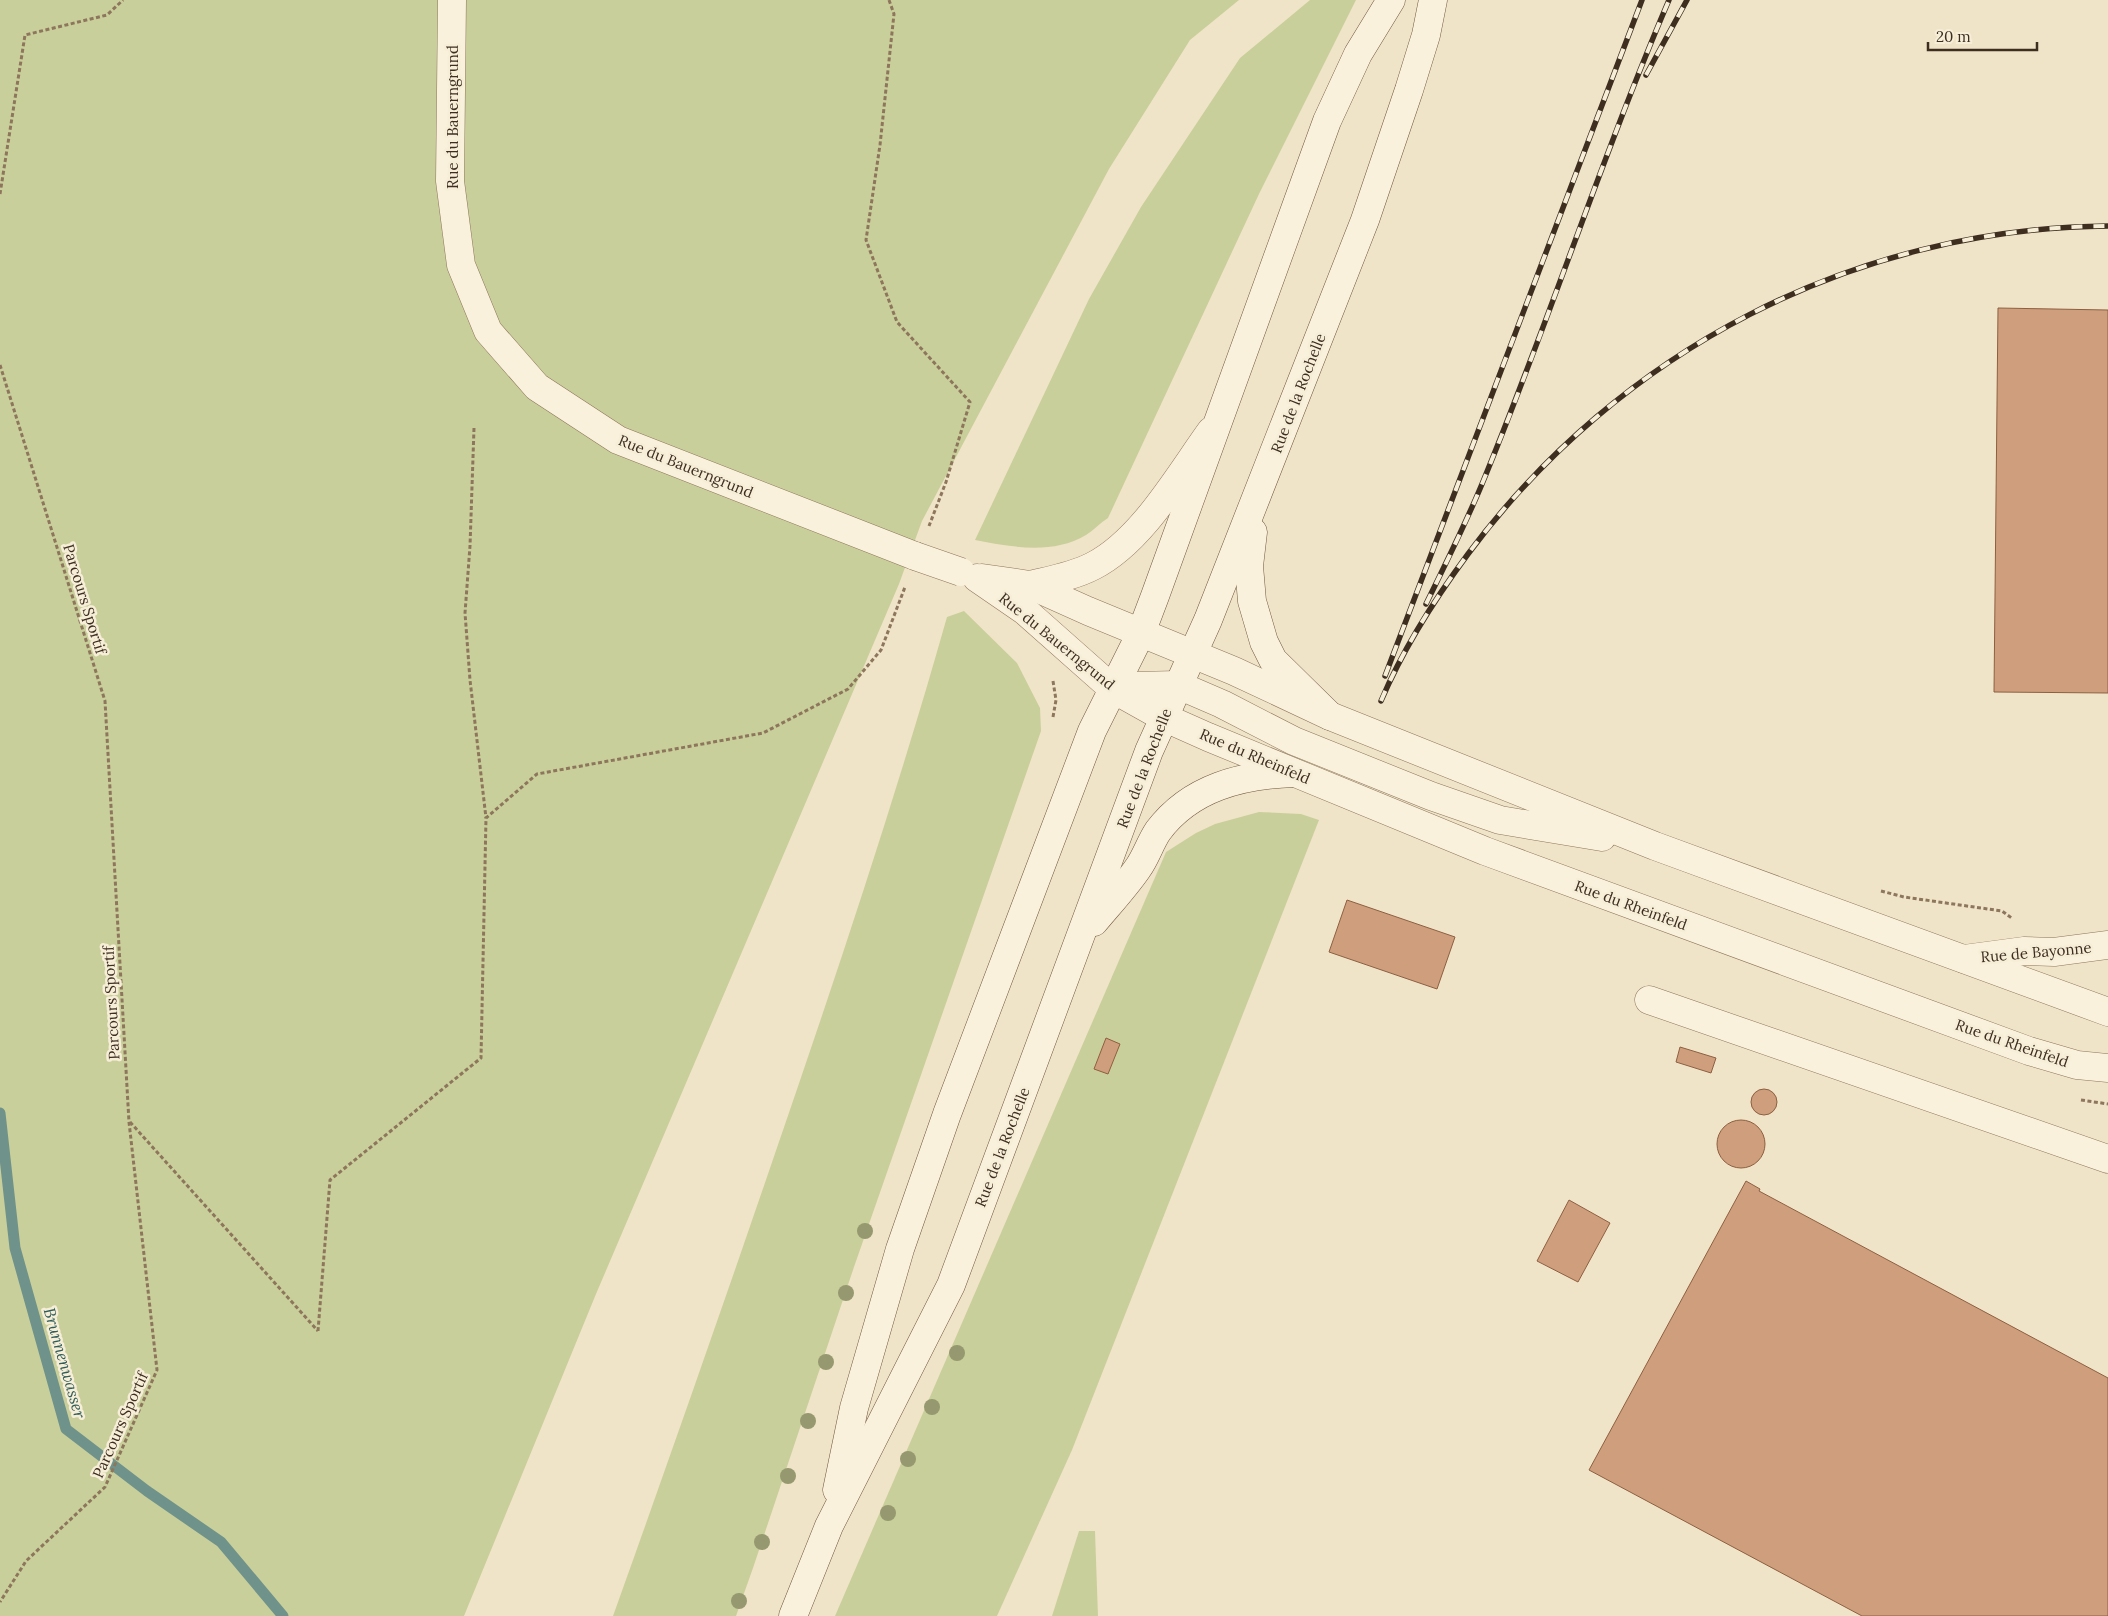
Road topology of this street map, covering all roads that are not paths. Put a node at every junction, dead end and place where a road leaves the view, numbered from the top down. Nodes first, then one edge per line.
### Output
1 (452, 0) edge
2 (1392, 0) edge
3 (1433, 0) edge
4 (1216, 424) junction
5 (1256, 500) junction
6 (969, 575) junction
7 (1030, 585) junction
8 (1141, 634) junction
9 (1192, 654) junction
10 (1178, 685) junction
11 (1113, 689) junction
12 (1163, 716) junction
13 (1330, 716) junction
14 (1294, 773) junction
15 (1656, 846) junction
16 (1080, 938) junction
17 (2108, 945) edge
18 (1964, 959) junction
19 (1649, 1000) dead end
20 (2108, 1012) edge
21 (2108, 1068) edge
22 (2108, 1159) edge
23 (829, 1526) junction
24 (793, 1616) edge

1 - 6 street, Rue du Bauerngrund, bridge
2 - 4 street, Rue de la Rochelle
3 - 5 street, Rue de la Rochelle
4 - 7 street
4 - 8 street, Rue de la Rochelle
5 - 9 street, Rue de la Rochelle
5 - 13 street
6 - 7 street, Rue du Bauerngrund
6 - 11 street, Rue du Bauerngrund
7 - 8 street, Rue du Bauerngrund
8 - 9 street, Rue du Rheinfeld
8 - 11 street, Rue de la Rochelle
9 - 10 street, Rue de la Rochelle
9 - 13 street, Rue du Rheinfeld
10 - 11 street, Rue du Rheinfeld
10 - 12 street, Rue de la Rochelle
10 - 15 street, Rue du Rheinfeld
11 - 12 street, Rue du Bauerngrund
11 - 23 street, Rue de la Rochelle
12 - 14 street, Rue du Rheinfeld
12 - 16 street, Rue de la Rochelle
13 - 15 street, Rue du Rheinfeld
14 - 16 street
14 - 21 street, Rue du Rheinfeld
15 - 18 street, Rue du Rheinfeld
16 - 23 street, Rue de la Rochelle
17 - 18 street, Rue de Bayonne
18 - 20 street, Rue du Rheinfeld
19 - 22 street
23 - 24 street, Rue de la Rochelle

